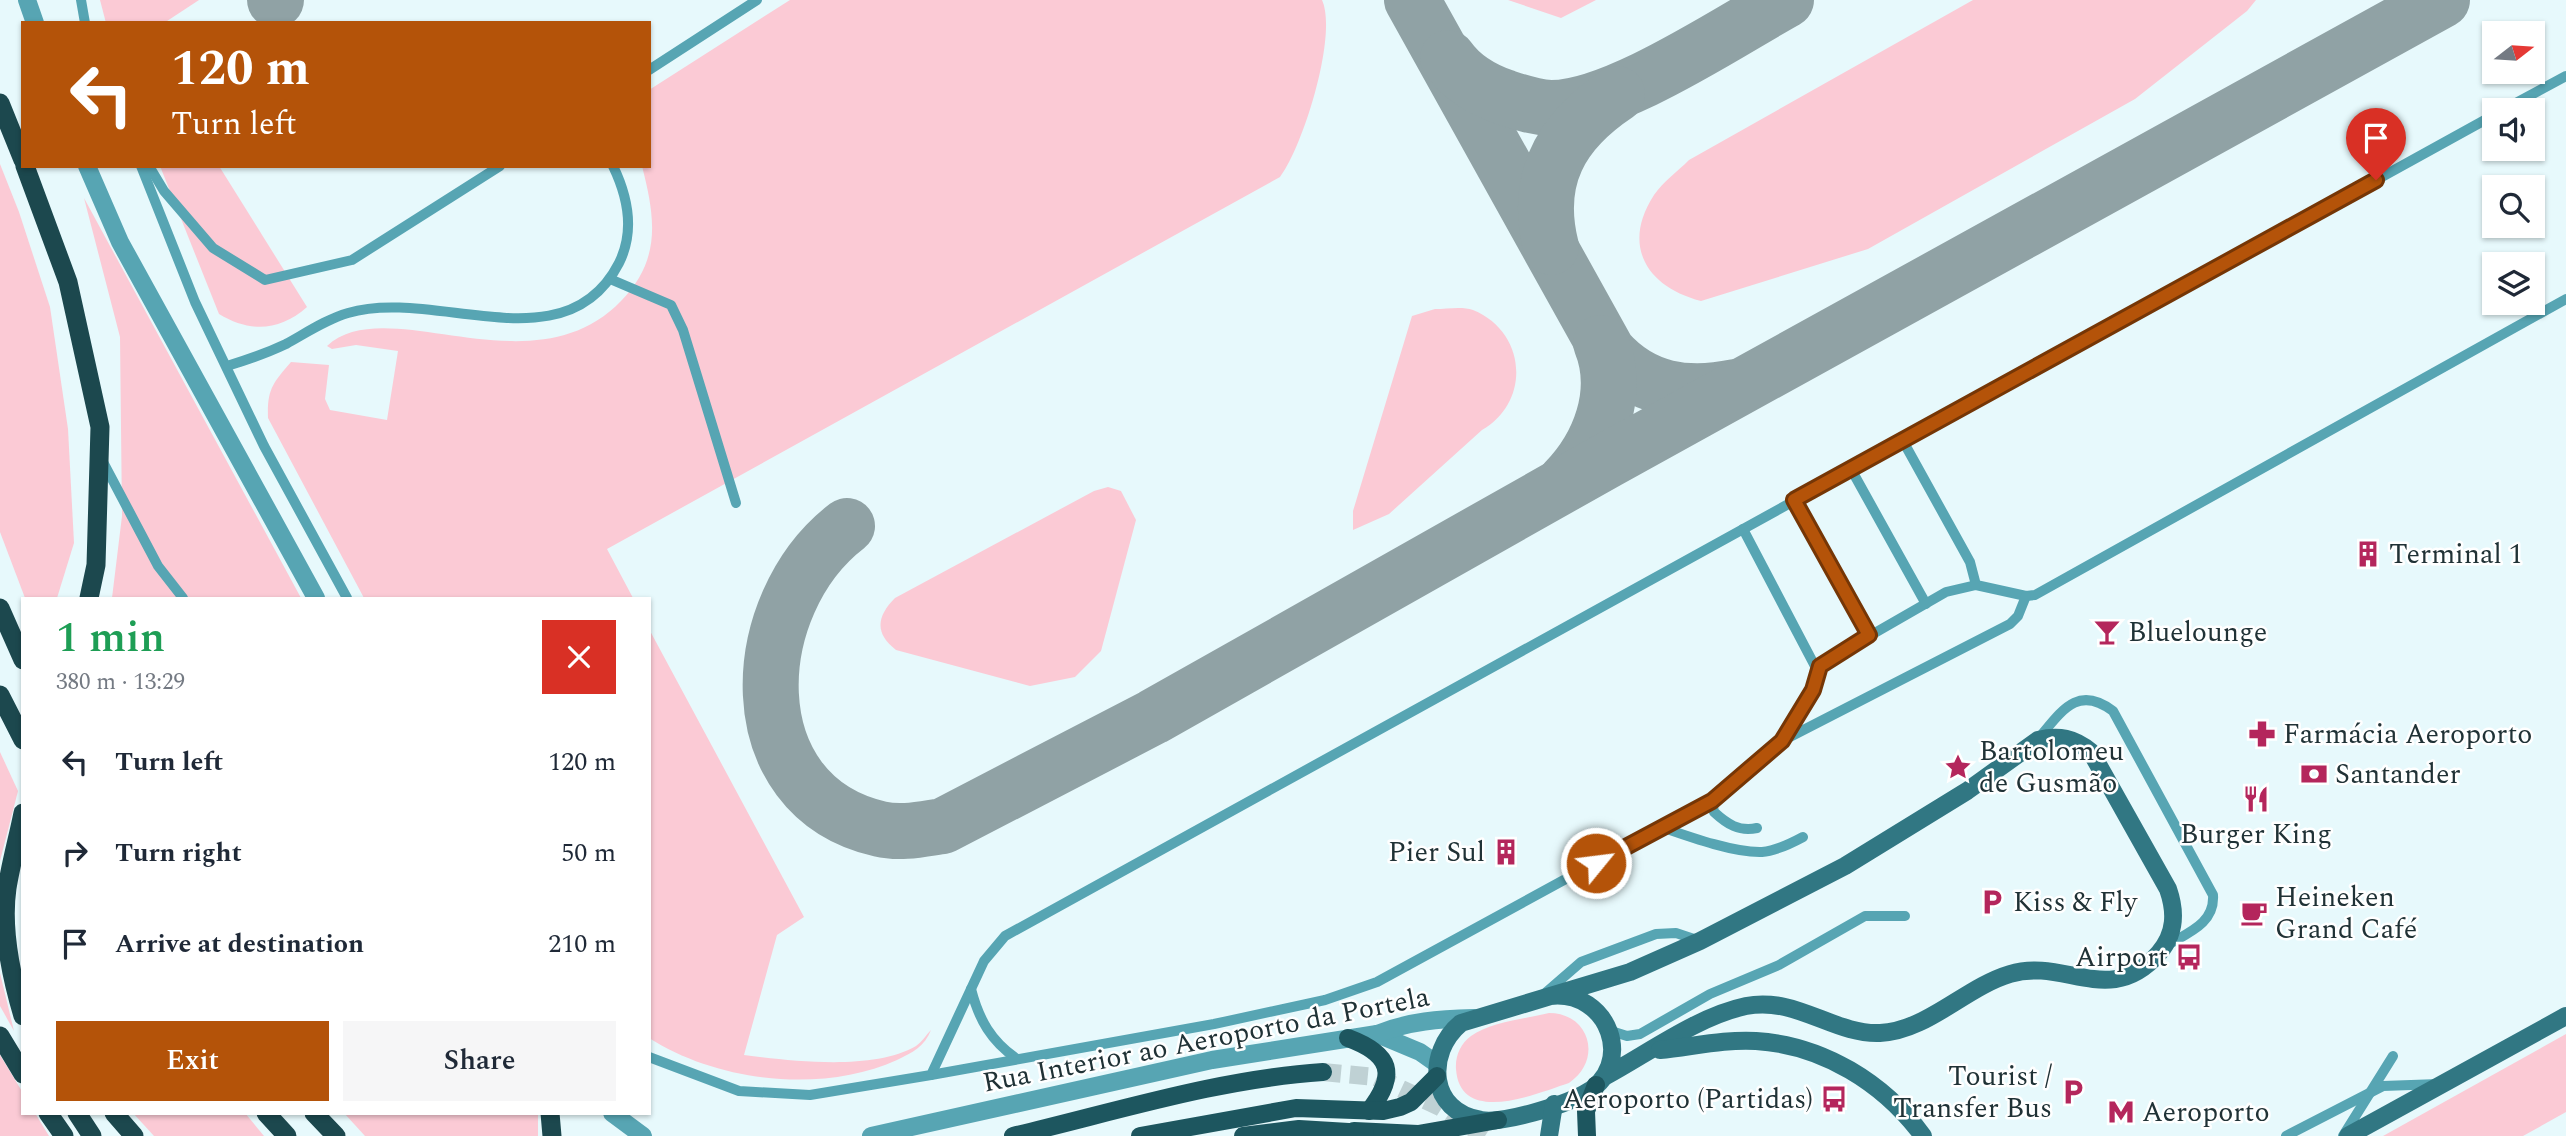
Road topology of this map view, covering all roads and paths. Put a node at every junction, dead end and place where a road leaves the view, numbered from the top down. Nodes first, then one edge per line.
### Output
1 (27, 0) edge
2 (81, 0) edge
3 (757, 0) edge
4 (34, 21) edge
5 (85, 21) edge
6 (651, 69) edge
7 (2566, 76) edge
8 (2525, 98) edge
9 (0, 103) edge
10 (2482, 122) edge
11 (21, 155) edge
12 (26, 168) edge
13 (88, 168) edge
14 (142, 168) edge
15 (150, 168) edge
16 (497, 168) edge
17 (614, 168) edge
18 (610, 279) junction
19 (2566, 299) edge
20 (227, 366) junction
21 (1903, 441) junction
22 (99, 455) junction
23 (1851, 469) junction
24 (1794, 500) junction
25 (736, 503) dead end
26 (1743, 529) junction
27 (1976, 585) junction
28 (2026, 596) junction
29 (89, 597) edge
30 (182, 597) edge
31 (315, 597) edge
32 (346, 597) edge
33 (1926, 604) junction
34 (0, 608) edge
35 (1869, 635) junction
36 (21, 655) edge
37 (1817, 670) junction
38 (0, 695) edge
39 (21, 736) edge
40 (2038, 740) junction
41 (1782, 741) junction
42 (1712, 801) junction
43 (21, 822) edge
44 (1661, 827) junction
45 (1757, 828) dead end
46 (1803, 837) dead end
47 (1905, 916) dead end
48 (1700, 941) junction
49 (2164, 947) junction
50 (971, 989) junction
51 (1544, 998) junction
52 (21, 1009) edge
53 (2566, 1016) edge
54 (1474, 1018) junction
55 (1608, 1030) junction
56 (1377, 1034) junction
57 (0, 1036) edge
58 (1348, 1038) junction
59 (1653, 1051) junction
60 (2393, 1056) dead end
61 (651, 1058) edge
62 (1017, 1059) junction
63 (1437, 1070) junction
64 (21, 1071) edge
65 (1323, 1072) tunnel mouth
66 (931, 1075) junction
67 (1600, 1081) junction
68 (2440, 1084) junction
69 (2370, 1090) junction
70 (1554, 1104) junction
71 (1369, 1111) junction
72 (49, 1115) edge
73 (79, 1115) edge
74 (116, 1115) edge
75 (268, 1115) edge
76 (316, 1115) edge
77 (550, 1115) edge
78 (615, 1115) edge
79 (1498, 1120) junction
80 (1354, 1131) junction
81 (62, 1134) edge
82 (92, 1136) edge
83 (134, 1136) edge
84 (287, 1136) edge
85 (336, 1136) edge
86 (552, 1136) edge
87 (643, 1136) edge
88 (871, 1136) edge
89 (1013, 1136) edge
90 (1140, 1136) edge
91 (1243, 1136) edge
92 (1379, 1136) edge
93 (1549, 1136) edge
94 (1587, 1136) edge
95 (1923, 1136) edge
96 (2286, 1136) edge
97 (2345, 1136) edge

1 - 4 street
2 - 5 lane
3 - 6 lane
7 - 8 lane
9 - 11 highway
10 - 21 lane
12 - 22 highway
13 - 31 street
14 - 20 lane
15 - 16 lane
17 - 18 lane
18 - 20 lane
18 - 25 lane
19 - 28 lane
20 - 32 lane
21 - 23 lane
21 - 27 lane
22 - 29 highway
22 - 30 lane
23 - 24 lane
23 - 33 lane
24 - 26 lane
24 - 35 lane
26 - 37 lane
26 - 50 lane
27 - 28 lane
27 - 33 lane
28 - 41 lane
33 - 35 lane
34 - 36 highway
35 - 37 lane
37 - 41 lane
38 - 39 highway
40 - 48 main road, Rua Interior ao Aeroporto da Portela
40 - 49 main road
40 - 49 lane
41 - 42 lane
42 - 44 lane
42 - 45 lane
43 - 52 highway
44 - 46 lane
44 - 62 lane
47 - 55 lane
48 - 51 main road, Rua Interior ao Aeroporto da Portela
48 - 51 lane
49 - 59 main road
50 - 62 lane
50 - 66 lane
51 - 54 main road, Rua Interior ao Aeroporto da Portela
51 - 55 main road, Rua Interior ao Aeroporto da Portela
53 - 68 main road
54 - 56 street, Rua Interior ao Aeroporto da Portela
54 - 63 main road
55 - 67 main road
56 - 58 street, Rua Interior ao Aeroporto da Portela
56 - 63 street
57 - 64 highway
58 - 71 main road
58 - 88 street, Rua Interior ao Aeroporto da Portela
59 - 67 main road
59 - 95 main road
60 - 69 lane
61 - 66 lane
62 - 66 lane
63 - 71 main road
63 - 79 main road
65 - 89 main road
67 - 70 main road
67 - 94 main road
68 - 69 lane
68 - 97 main road
69 - 96 lane
69 - 97 lane
70 - 79 main road
70 - 93 main road
71 - 90 main road
72 - 81 highway
73 - 82 highway
74 - 83 highway
75 - 84 highway
76 - 85 highway
77 - 86 highway
78 - 87 street
79 - 80 main road
80 - 91 main road
80 - 92 main road

